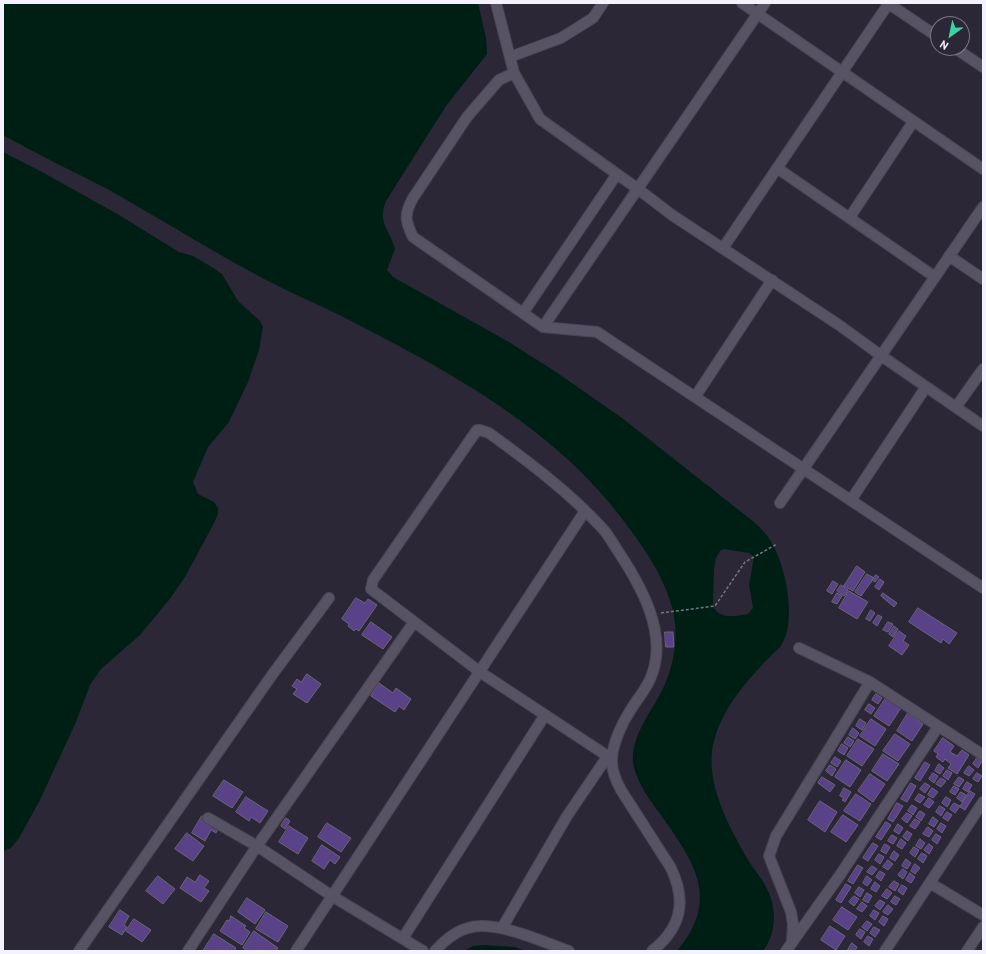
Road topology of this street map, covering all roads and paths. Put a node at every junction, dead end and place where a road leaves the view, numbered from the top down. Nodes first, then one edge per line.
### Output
1 (496, 3) edge
2 (603, 3) edge
3 (742, 3) edge
4 (765, 3) edge
5 (889, 3) edge
6 (758, 14) junction
7 (930, 31) edge
8 (966, 56) edge
9 (510, 58) junction
10 (983, 67) edge
11 (842, 72) junction
12 (514, 73) junction
13 (913, 122) junction
14 (777, 168) junction
15 (983, 169) edge
16 (617, 174) junction
17 (638, 189) junction
18 (983, 207) edge
19 (850, 217) junction
20 (723, 248) junction
21 (950, 256) junction
22 (935, 277) junction
23 (983, 279) edge
24 (772, 280) junction
25 (523, 313) junction
26 (543, 327) junction
27 (881, 356) junction
28 (983, 369) edge
29 (926, 387) junction
30 (695, 397) junction
31 (956, 407) junction
32 (983, 426) edge
33 (804, 468) junction
34 (851, 500) junction
35 (780, 503) dead end
36 (585, 511) junction
37 (777, 544) dead end
38 (983, 588) edge
39 (329, 598) dead end
40 (669, 612) dead end
41 (414, 622) junction
42 (799, 648) dead end
43 (480, 672) junction
44 (870, 682) junction
45 (545, 715) junction
46 (938, 726) junction
47 (983, 755) edge
48 (610, 758) junction
49 (983, 802) edge
50 (208, 818) dead end
51 (258, 846) junction
52 (930, 884) junction
53 (332, 896) junction
54 (983, 915) edge
55 (983, 927) edge
56 (502, 928) junction
57 (403, 938) junction
58 (789, 947) edge
59 (79, 951) edge
60 (188, 951) edge
61 (296, 951) edge
62 (423, 951) edge
63 (435, 951) edge
64 (569, 951) edge
65 (652, 951) edge
66 (885, 951) edge
67 (967, 951) edge

1 - 9 street
2 - 9 street
3 - 6 street
4 - 6 street
5 - 7 street
5 - 11 street
6 - 11 street
6 - 17 street
8 - 10 street
9 - 12 street
11 - 13 street
11 - 14 street
12 - 16 street
12 - 25 street
13 - 15 street
13 - 19 street
14 - 19 street
14 - 20 street
16 - 17 street
16 - 25 street
17 - 20 street
17 - 26 street
18 - 21 street
19 - 22 street
20 - 24 street
21 - 22 street
21 - 23 street
22 - 27 street
24 - 27 street
24 - 30 street
25 - 26 street
26 - 30 street
27 - 29 street
27 - 33 street
28 - 31 street
29 - 31 street
29 - 34 street
30 - 33 street
31 - 32 street
33 - 34 street
33 - 35 street
34 - 38 street
36 - 41 street
36 - 43 street
36 - 48 street
37 - 40 path
39 - 59 street
41 - 43 street
41 - 51 street
42 - 44 street
43 - 45 street
43 - 53 street
44 - 46 street
44 - 58 street
45 - 48 street
45 - 57 street
46 - 47 street
46 - 58 street
48 - 56 street
48 - 65 street
49 - 52 street
50 - 51 street
51 - 53 street
51 - 60 street
52 - 54 street
52 - 66 street
53 - 57 street
53 - 61 street
55 - 67 street
56 - 63 street
56 - 64 street
57 - 62 street

